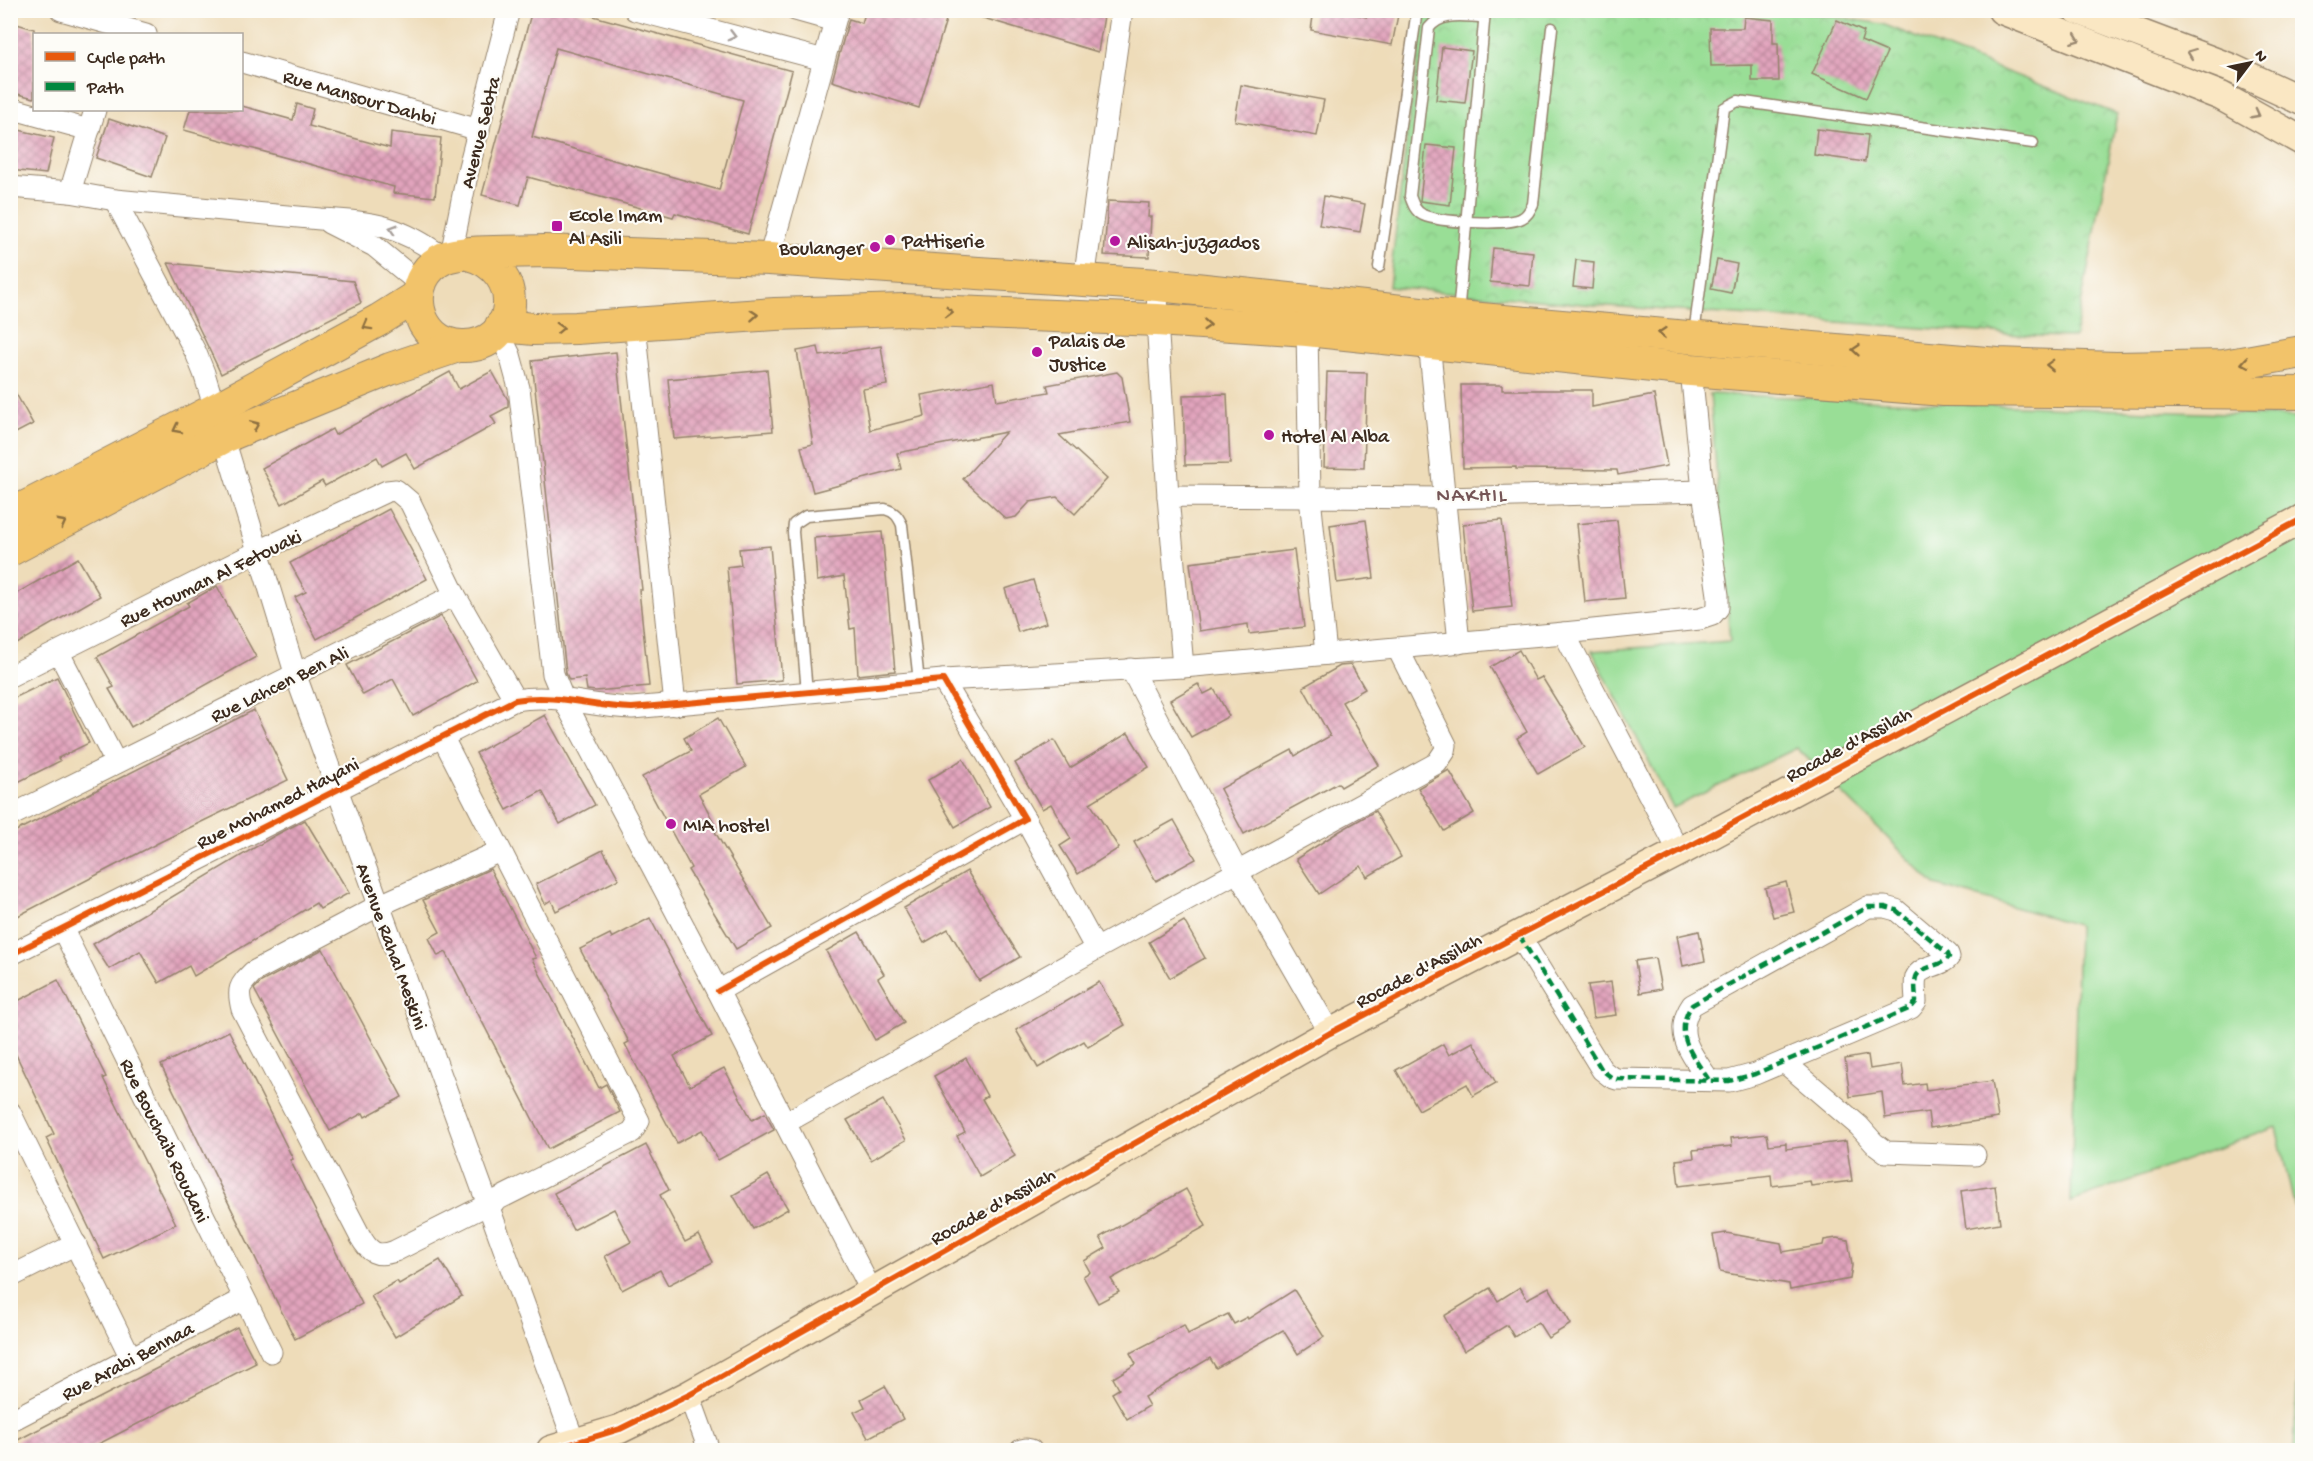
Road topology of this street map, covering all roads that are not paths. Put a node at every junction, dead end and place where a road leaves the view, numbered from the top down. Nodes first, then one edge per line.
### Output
1 (61, 10) edge
2 (509, 10) edge
3 (635, 10) edge
4 (795, 10) edge
5 (1122, 10) edge
6 (1417, 10) edge
7 (2002, 10) edge
8 (2078, 10) edge
9 (1485, 14) edge
10 (836, 16) edge
11 (120, 24) edge
12 (1552, 28) dead end
13 (143, 33) edge
14 (824, 60) junction
15 (243, 62) edge
16 (2231, 68) junction
17 (2221, 96) junction
18 (2302, 101) edge
19 (10, 108) edge
20 (95, 111) edge
21 (89, 130) junction
22 (479, 130) junction
23 (2302, 141) edge
24 (2033, 143) dead end
25 (10, 187) edge
26 (70, 192) junction
27 (115, 200) junction
28 (320, 219) junction
29 (1466, 222) junction
30 (454, 256) junction
31 (770, 259) junction
32 (1379, 267) dead end
33 (1084, 280) junction
34 (1158, 285) junction
35 (418, 290) junction
36 (1458, 316) junction
37 (1157, 320) junction
38 (635, 324) junction
39 (500, 329) junction
40 (1307, 330) junction
41 (1694, 336) junction
42 (1429, 342) junction
43 (458, 346) junction
44 (2302, 352) edge
45 (1691, 370) junction
46 (2302, 393) edge
47 (220, 423) junction
48 (1703, 491) junction
49 (1168, 496) junction
50 (1311, 497) junction
51 (1445, 498) junction
52 (10, 515) edge
53 (2302, 519) edge
54 (10, 550) edge
55 (257, 552) junction
56 (455, 595) junction
57 (1564, 633) junction
58 (1459, 643) junction
59 (1398, 649) junction
60 (59, 653) junction
61 (1326, 654) junction
62 (1183, 667) junction
63 (1131, 669) junction
64 (10, 676) edge
65 (296, 676) junction
66 (944, 680) junction
67 (920, 682) junction
68 (807, 693) junction
69 (563, 698) junction
70 (515, 700) junction
71 (675, 705) junction
72 (442, 736) junction
73 (116, 763) junction
74 (337, 791) junction
75 (10, 816) edge
76 (1025, 819) junction
77 (500, 851) junction
78 (1679, 852) junction
79 (1237, 871) junction
80 (378, 906) junction
81 (63, 928) junction
82 (1519, 935) junction
83 (1096, 949) junction
84 (10, 955) edge
85 (718, 991) junction
86 (1330, 1033) junction
87 (1784, 1062) junction
88 (1709, 1080) junction
89 (10, 1112) edge
90 (785, 1123) junction
91 (1975, 1155) dead end
92 (489, 1205) junction
93 (76, 1244) junction
94 (10, 1277) edge
95 (872, 1292) junction
96 (244, 1299) junction
97 (271, 1352) dead end
98 (131, 1358) junction
99 (689, 1395) junction
100 (10, 1421) edge
101 (568, 1448) edge
102 (709, 1450) edge
103 (1021, 1450) edge
104 (1031, 1450) edge

1 - 11 street
2 - 22 street, Avenue Sebta
3 -> 14 street
4 - 10 street
5 - 33 street
6 - 32 lane
7 -> 17 street
16 -> 8 street
9 - 29 lane
9 - 29 lane
10 - 14 street
11 - 13 street
12 - 29 lane
14 - 31 street
15 - 22 street, Rue Mansour Dahbi
16 - 17 street
16 - 18 street
17 -> 23 street
19 - 21 street
20 - 21 street
21 - 26 street
22 - 30 street, Avenue Sebta
24 - 41 lane
25 - 26 street
26 - 27 street
27 - 28 street
27 - 47 street, Avenue Rahal Meskini
30 -> 28 street
28 - 35 street
29 - 36 lane
30 - 31 main road
30 - 35 main road
30 - 39 main road
31 - 33 main road
33 - 34 main road
34 - 36 main road
34 - 37 street
35 - 43 main road
35 -> 47 main road
41 -> 36 main road
38 -> 37 main road
37 -> 40 main road
37 - 49 street
39 -> 38 main road
38 - 71 street
39 - 43 main road
39 - 69 street
40 - 42 main road
40 - 50 street
44 -> 41 main road
42 - 45 main road
42 - 51 street
47 -> 43 main road
45 - 46 main road
45 - 48 street
47 -> 52 main road
54 -> 47 main road
47 - 55 street, Avenue Rahal Meskini
48 - 51 street
48 - 57 street, Rue Mohamed Hayani
49 - 50 street
49 - 62 street
50 - 51 street
50 - 61 street
51 - 58 street
53 - 78 street, Rocade d'Assilah
55 - 56 street, Rue Houman Al Fetouaki
55 - 60 street, Rue Houman Al Fetouaki
55 - 65 street, Avenue Rahal Meskini
56 - 65 street, Rue Lahcen Ben Ali
56 - 70 street
57 - 58 street, Rue Mohamed Hayani
57 - 78 street
58 - 59 street, Rue Mohamed Hayani
59 - 61 street, Rue Mohamed Hayani
59 - 79 street
60 - 64 street, Rue Houman Al Fetouaki
60 - 73 street
61 - 62 street, Rue Mohamed Hayani
62 - 63 street, Rue Mohamed Hayani
63 - 66 street, Rue Mohamed Hayani
63 - 79 street
65 - 73 street, Rue Lahcen Ben Ali
65 - 74 street, Avenue Rahal Meskini
66 - 67 street, Rue Mohamed Hayani
66 - 76 street
67 - 68 street, Rue Mohamed Hayani
67 - 68 lane
68 - 71 street, Rue Mohamed Hayani
69 - 70 street, Rue Mohamed Hayani
69 - 71 street, Rue Mohamed Hayani
69 - 85 street
70 - 72 street, Rue Mohamed Hayani
72 - 74 street, Rue Mohamed Hayani
72 - 77 street
73 - 75 street, Rue Lahcen Ben Ali
74 - 80 street, Avenue Rahal Meskini
74 - 81 street, Rue Mohamed Hayani
76 - 83 street
76 - 85 street
77 - 80 street
77 - 92 street
78 - 82 street, Rocade d'Assilah
79 - 83 street
79 - 86 street
80 - 92 street, Avenue Rahal Meskini
80 - 92 street
81 - 84 street, Rue Mohamed Hayani
81 - 96 street, Rue Bouchaib Roudani
82 - 86 street, Rocade d'Assilah
82 - 88 street
83 - 90 street
85 - 90 street
86 - 95 street, Rocade d'Assilah
87 - 88 street
87 - 88 street
87 - 91 street
89 - 93 street
90 - 95 street
92 - 101 street, Avenue Rahal Meskini
93 - 94 street
93 - 98 street
95 - 99 street, Rocade d'Assilah
96 - 97 street, Rue Bouchaib Roudani
96 - 98 street, Rue Arabi Bennaa
98 - 100 street, Rue Arabi Bennaa
99 - 101 street, Rocade d'Assilah
99 - 102 street
103 - 104 street

